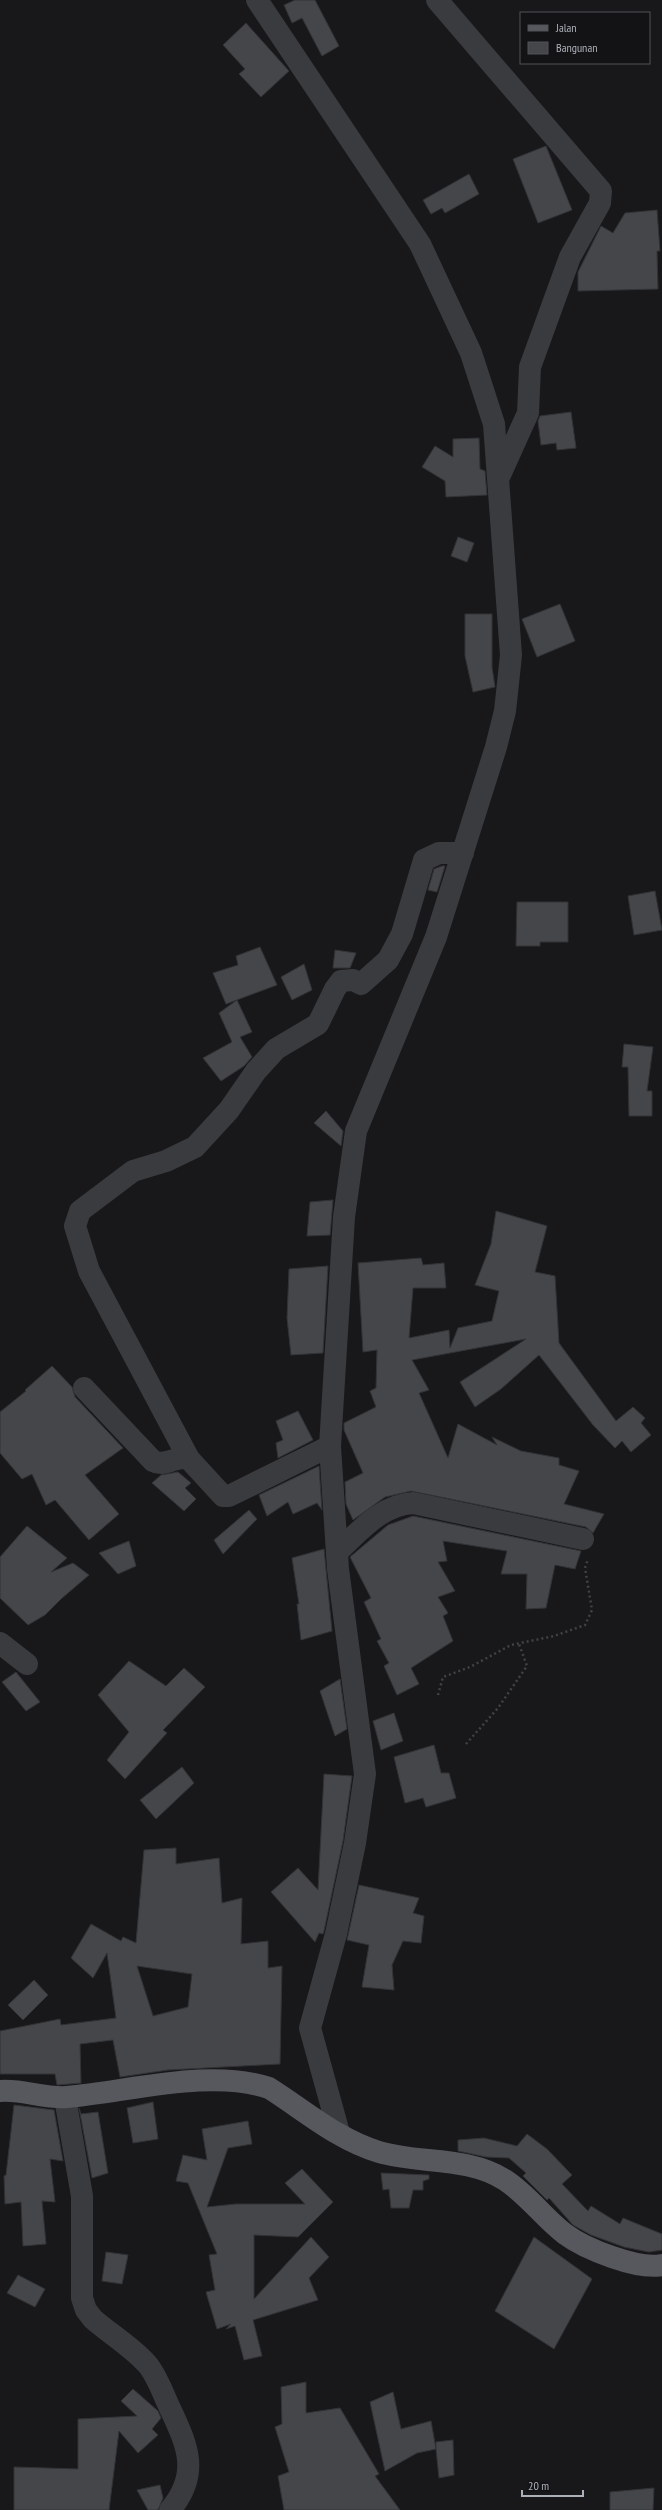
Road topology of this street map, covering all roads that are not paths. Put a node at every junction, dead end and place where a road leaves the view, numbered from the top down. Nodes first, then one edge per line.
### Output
1 (257, 0) edge
2 (437, 0) edge
3 (500, 476) junction
4 (463, 853) junction
5 (84, 1388) dead end
6 (330, 1446) junction
7 (189, 1459) junction
8 (583, 1539) road end
9 (337, 1552) junction
10 (0, 1643) edge
11 (27, 1664) dead end
12 (0, 2092) edge
13 (65, 2098) junction
14 (339, 2134) junction
15 (662, 2265) edge
16 (170, 2510) edge

1 - 3 street
2 - 3 street
3 - 4 street
4 - 6 street
4 - 7 street
5 - 7 street
6 - 7 street
6 - 9 street
8 - 9 street
9 - 14 street
10 - 11 street
12 - 13 main road
13 - 14 main road
13 - 16 street
14 - 15 main road

